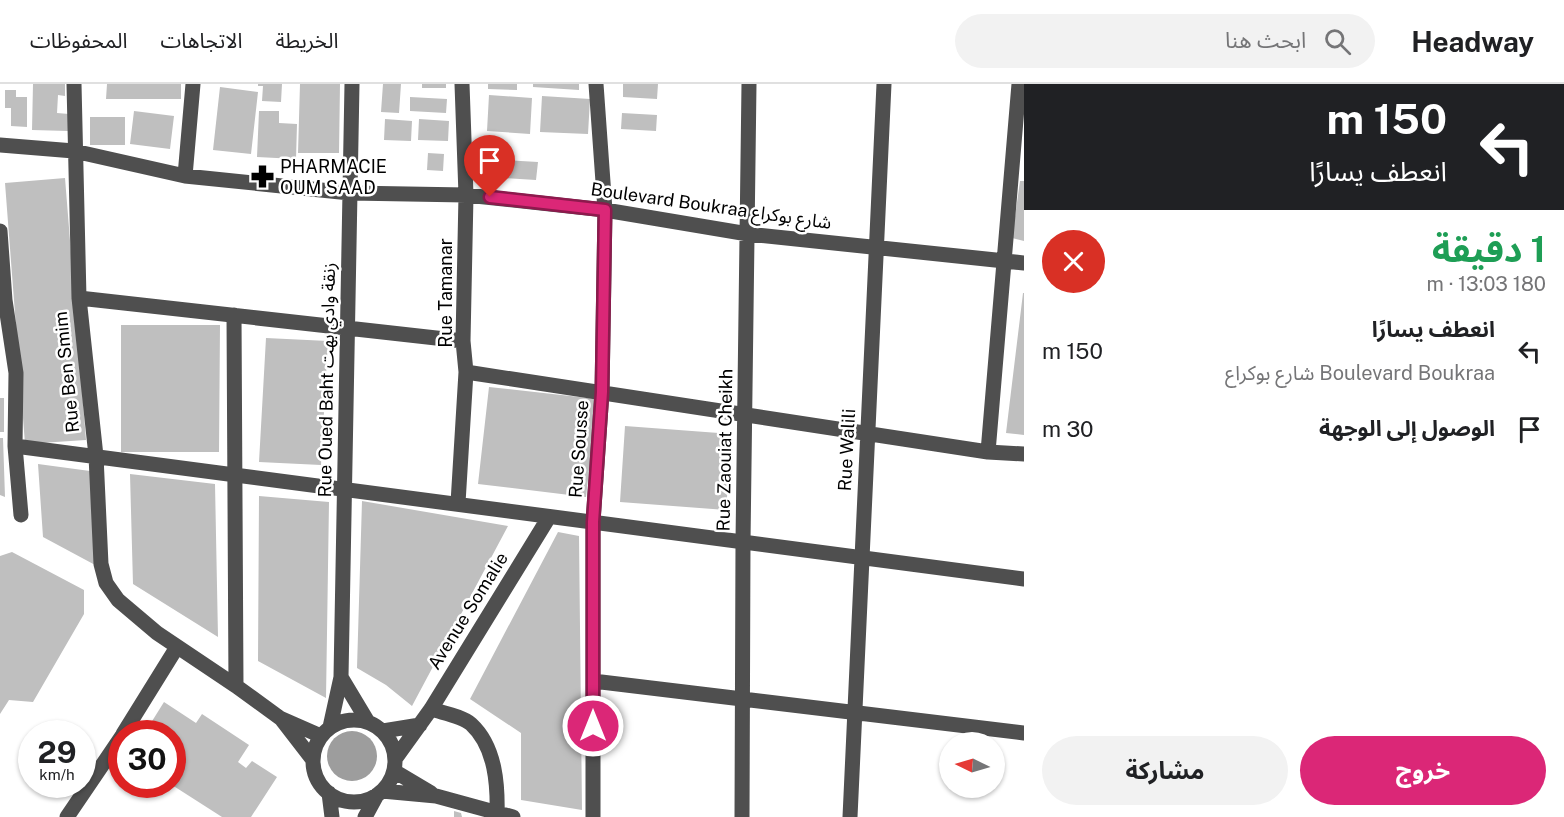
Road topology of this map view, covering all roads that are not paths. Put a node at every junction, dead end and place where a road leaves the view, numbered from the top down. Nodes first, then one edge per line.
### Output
1 (74, 84) edge
2 (193, 84) edge
3 (352, 84) edge
4 (462, 84) edge
5 (596, 84) edge
6 (749, 84) edge
7 (884, 84) edge
8 (1019, 84) edge
9 (0, 145) edge
10 (74, 151) junction
11 (185, 176) junction
12 (350, 193) junction
13 (466, 195) junction
14 (605, 210) junction
15 (0, 231) edge
16 (748, 234) junction
17 (876, 247) junction
18 (1004, 261) junction
19 (1024, 263) edge
20 (78, 298) junction
21 (234, 315) junction
22 (347, 327) junction
23 (463, 341) junction
24 (466, 372) junction
25 (602, 392) junction
26 (745, 415) junction
27 (868, 432) junction
28 (15, 446) junction
29 (988, 452) junction
30 (1024, 454) edge
31 (96, 456) junction
32 (236, 475) junction
33 (345, 488) junction
34 (458, 503) junction
35 (21, 515) dead end
36 (549, 517) junction
37 (593, 522) junction
38 (743, 542) junction
39 (862, 557) junction
40 (1024, 579) edge
41 (177, 647) junction
42 (341, 677) junction
43 (593, 681) junction
44 (236, 686) junction
45 (742, 698) junction
46 (431, 709) junction
47 (855, 711) junction
48 (280, 718) junction
49 (131, 720) edge
50 (368, 722) junction
51 (420, 726) junction
52 (383, 731) junction
53 (326, 732) junction
54 (1024, 732) edge
55 (108, 756) edge
56 (313, 760) junction
57 (395, 765) junction
58 (329, 793) junction
59 (379, 793) junction
60 (436, 796) junction
61 (497, 815) edge
62 (67, 817) edge
63 (332, 817) edge
64 (365, 817) edge
65 (513, 817) edge
66 (594, 817) edge
67 (742, 817) edge
68 (850, 817) edge

1 - 10 street, Rue Ben Smim
2 - 11 street
3 - 12 street, Rue Oued Baht زنقة وادي بهت
4 - 13 street, Rue Tamanar
5 - 14 street, Rue Sousse
6 - 16 street, Rue Zaouiat Cheikh
7 - 17 street, Rue Walili
8 - 18 street
9 - 10 street, Boulevard Boukraa شارع بوكراع
10 - 11 street, Boulevard Boukraa شارع بوكراع
10 - 20 street, Rue Ben Smim
11 - 12 street, Boulevard Boukraa شارع بوكراع
12 - 13 street, Boulevard Boukraa شارع بوكراع
12 - 22 street, Rue Oued Baht زنقة وادي بهت
13 - 14 street, Boulevard Boukraa شارع بوكراع
13 - 23 street, Rue Tamanar
14 - 16 street, Boulevard Boukraa شارع بوكراع
14 - 25 street, Rue Sousse
15 - 28 street
16 - 17 street, Boulevard Boukraa شارع بوكراع
16 - 26 street, Rue Zaouiat Cheikh
17 - 18 street, Boulevard Boukraa شارع بوكراع
17 - 27 street, Rue Walili
18 - 19 street, Boulevard Boukraa شارع بوكراع
18 - 29 street
20 - 21 street
20 - 31 street, Rue Ben Smim
21 - 22 street
21 - 32 street
22 - 23 street
22 - 33 street, Rue Oued Baht زنقة وادي بهت
23 - 24 street, Rue Tamanar
24 - 25 street
24 - 34 street, Rue Tamanar
25 - 26 street
25 - 37 street, Rue Sousse
26 - 27 street
26 - 38 street, Rue Zaouiat Cheikh
27 - 29 street
27 - 39 street, Rue Walili
28 - 31 street
28 - 35 street
29 - 30 street
31 - 32 street
31 - 41 street, Rue Ben Smim
32 - 33 street
32 - 44 street
33 - 34 street
33 - 42 street, Rue Oued Baht زنقة وادي بهت
34 - 36 street
36 - 37 street
36 - 46 street, Avenue Somalie
37 - 38 street
37 - 43 street, Rue Sousse
38 - 39 street
38 - 45 street, Rue Zaouiat Cheikh
39 - 40 street
39 - 47 street, Rue Walili
41 - 44 street, Rue Ben Smim
41 - 49 street
42 - 50 street
42 - 53 street, Rue Oued Baht زنقة وادي بهت
43 - 45 street
43 - 66 street, Rue Sousse
44 - 48 street, Rue Ben Smim
45 - 47 street
45 - 67 street, Rue Zaouiat Cheikh
46 - 51 street, Avenue Somalie
46 - 61 street
47 - 54 street
47 - 68 street, Rue Walili
48 - 53 street
48 - 56 street
50 - 52 street
50 - 53 street
51 - 52 street
51 - 57 street, Avenue Somalie
52 - 57 street
53 - 56 street
55 - 62 street
56 - 58 street
57 - 59 street
57 - 60 street
58 - 59 street
58 - 63 street
59 - 60 street
59 - 64 street
60 - 61 street
61 - 65 street

